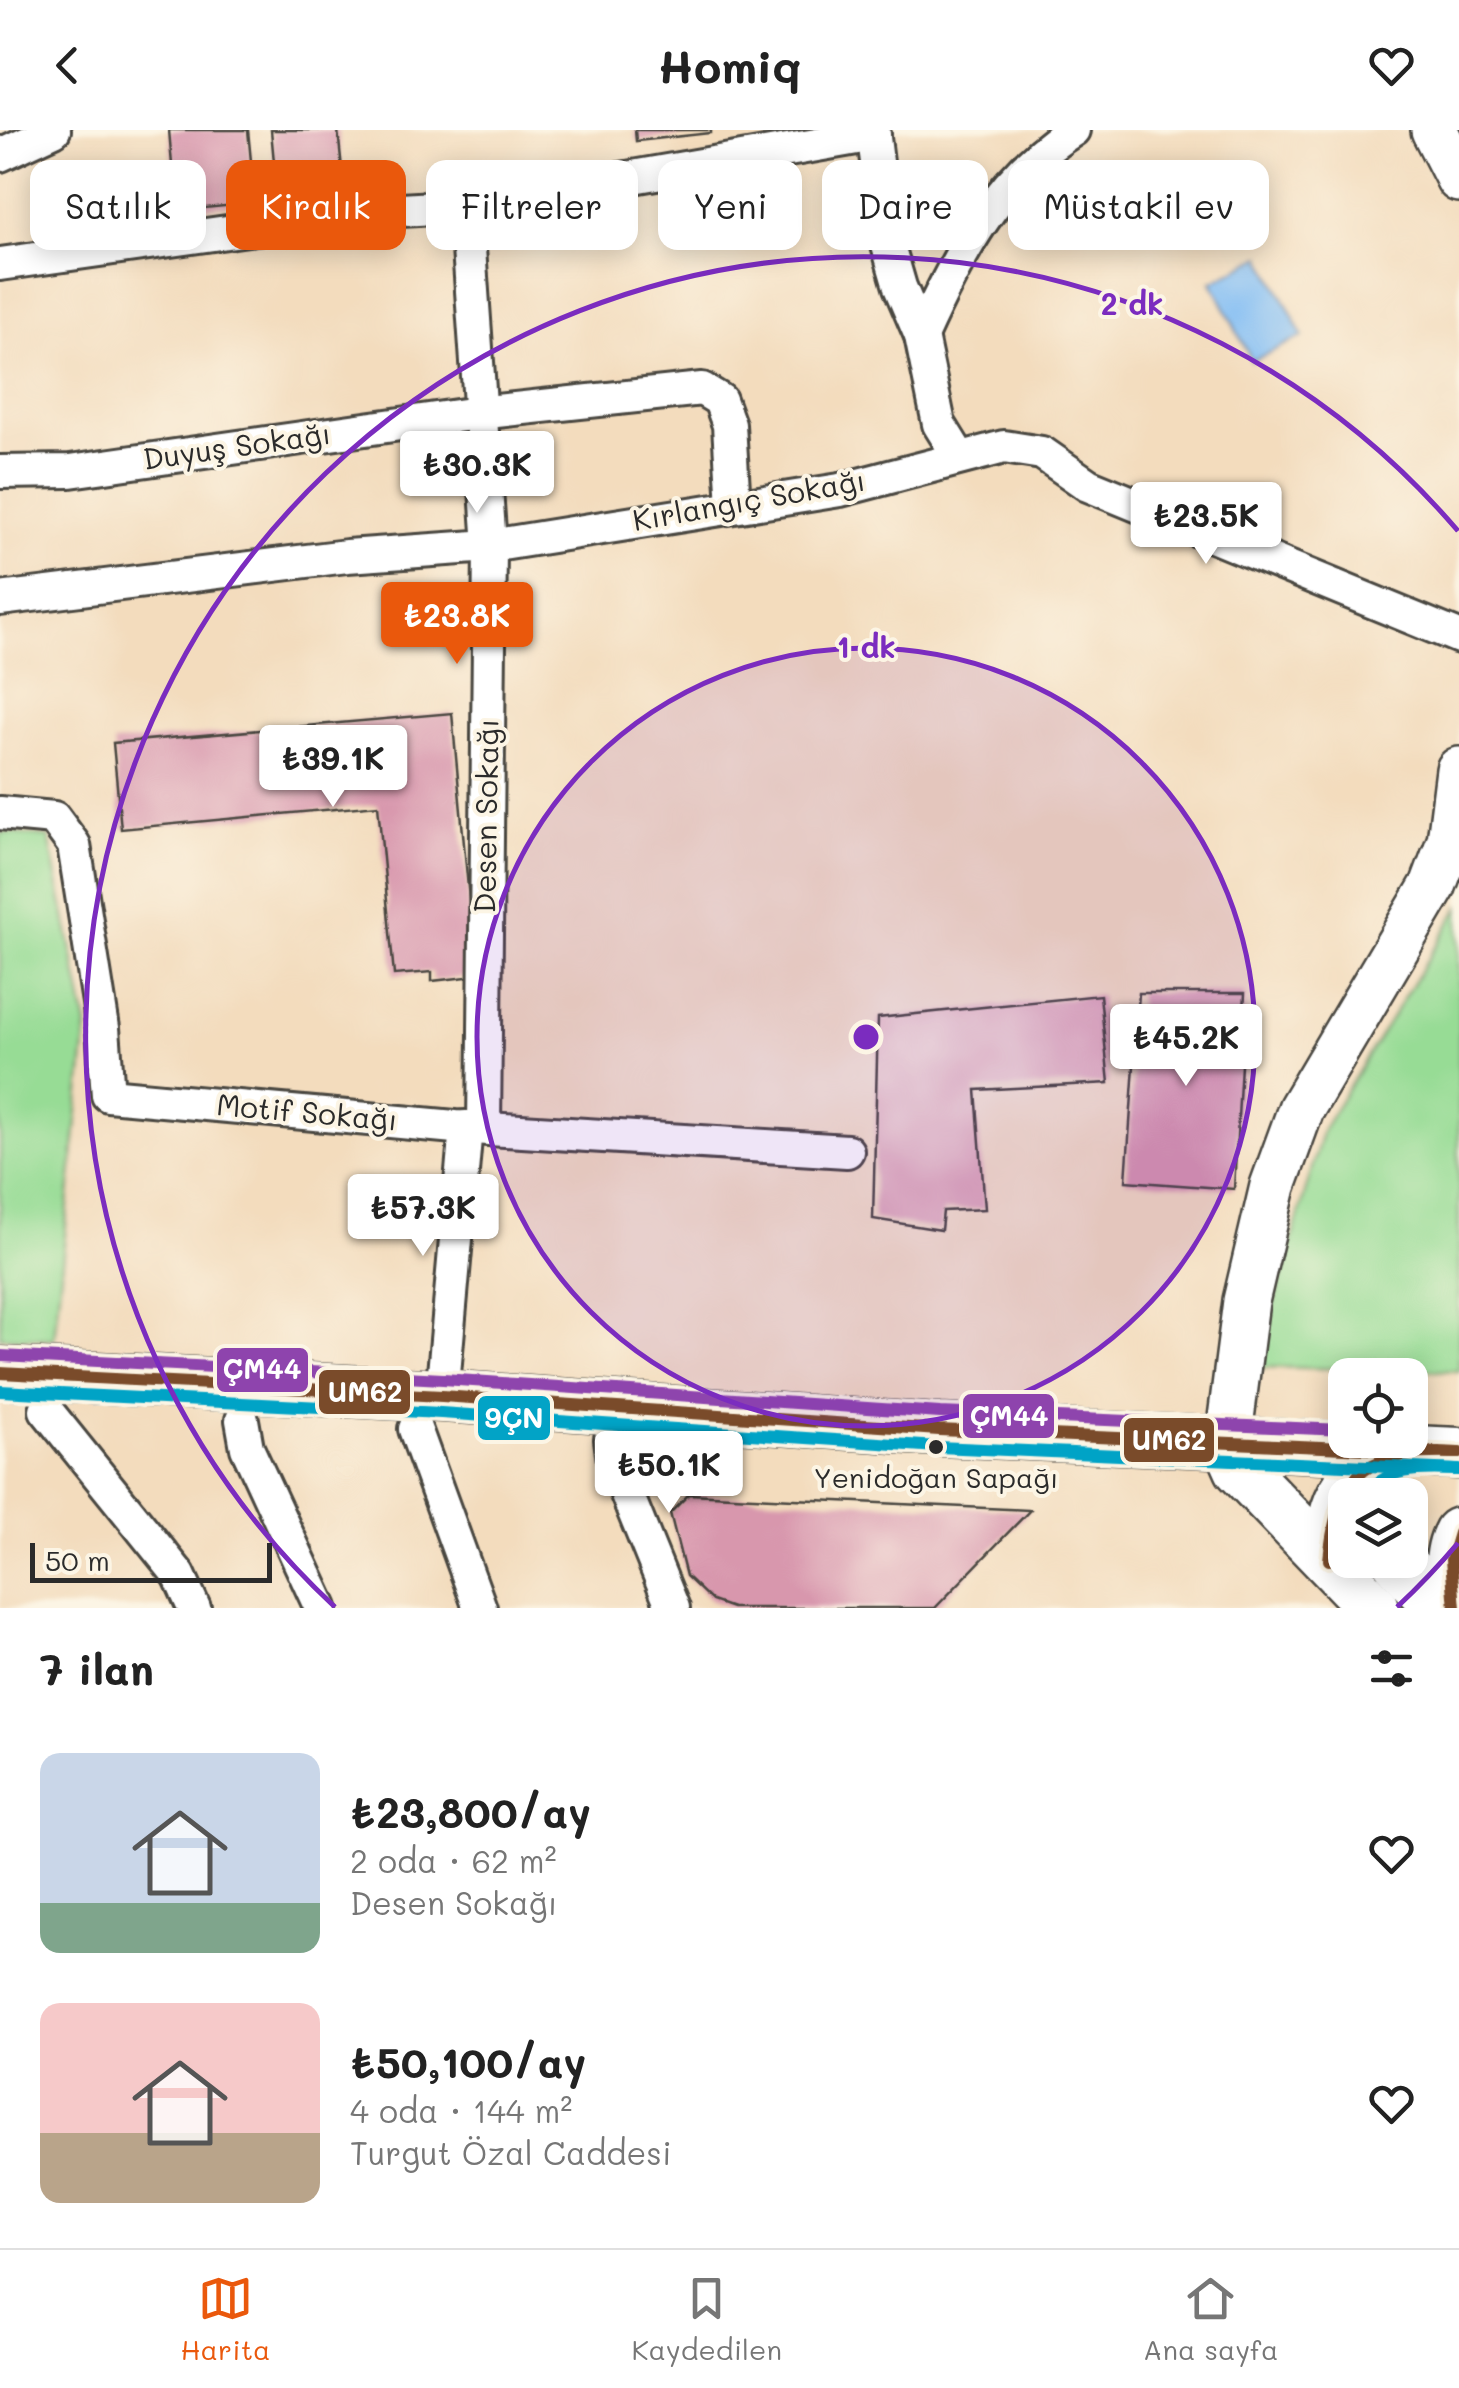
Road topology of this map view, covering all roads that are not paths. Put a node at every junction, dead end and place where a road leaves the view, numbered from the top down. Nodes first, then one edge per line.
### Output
1 (54, 130) edge
2 (1073, 130) edge
3 (1434, 130) edge
4 (874, 132) edge
5 (0, 155) edge
6 (638, 175) edge
7 (1459, 179) edge
8 (426, 209) edge
9 (469, 250) edge
10 (0, 264) edge
11 (921, 336) junction
12 (478, 413) junction
13 (960, 458) junction
14 (0, 472) edge
15 (734, 506) junction
16 (490, 546) junction
17 (0, 599) edge
18 (1459, 637) edge
19 (1459, 770) edge
20 (0, 814) edge
21 (1451, 860) edge
22 (475, 1128) junction
23 (846, 1152) dead end
24 (0, 1373) edge
25 (23, 1409) edge
26 (429, 1413) junction
27 (242, 1420) junction
28 (611, 1438) junction
29 (1428, 1452) edge
30 (1459, 1453) edge
31 (1377, 1458) edge
32 (1389, 1458) edge
33 (1301, 1473) edge
34 (1459, 1484) edge
35 (1328, 1524) edge
36 (1459, 1532) edge
37 (1328, 1557) edge
38 (1346, 1578) edge
39 (1414, 1578) edge
40 (194, 1608) edge
41 (320, 1608) edge
42 (480, 1608) edge
43 (673, 1608) edge
44 (1374, 1608) edge
45 (1441, 1608) edge
46 (1454, 1608) edge

1 - 5 street
2 - 11 street
3 - 7 street
4 - 6 street
4 - 11 street
8 - 10 street
9 - 12 street, Desen Sokağı
11 - 13 street
12 - 14 street, Duyuş Sokağı
12 - 15 street, Duyuş Sokağı
12 - 16 street, Desen Sokağı
13 - 15 street, Kırlangıç Sokağı
13 - 18 street, Kırlangıç Sokağı
15 - 16 street, Kırlangıç Sokağı
16 - 17 street, Kırlangıç Sokağı
16 - 22 street, Desen Sokağı
19 - 21 street
20 - 22 street, Motif Sokağı
21 - 33 street
22 - 23 street, Motif Sokağı
22 - 26 street, Desen Sokağı
24 - 26 main road
25 - 27 main road
25 - 40 street
26 - 27 main road
26 - 28 main road
26 - 33 main road
26 - 42 street
27 - 41 street
28 - 33 main road
28 - 43 street
29 - 30 main road
31 - 33 main road
32 - 33 main road
33 - 34 main road
33 - 35 main road
33 - 37 main road
36 - 46 main road
38 - 44 main road
39 - 45 main road

